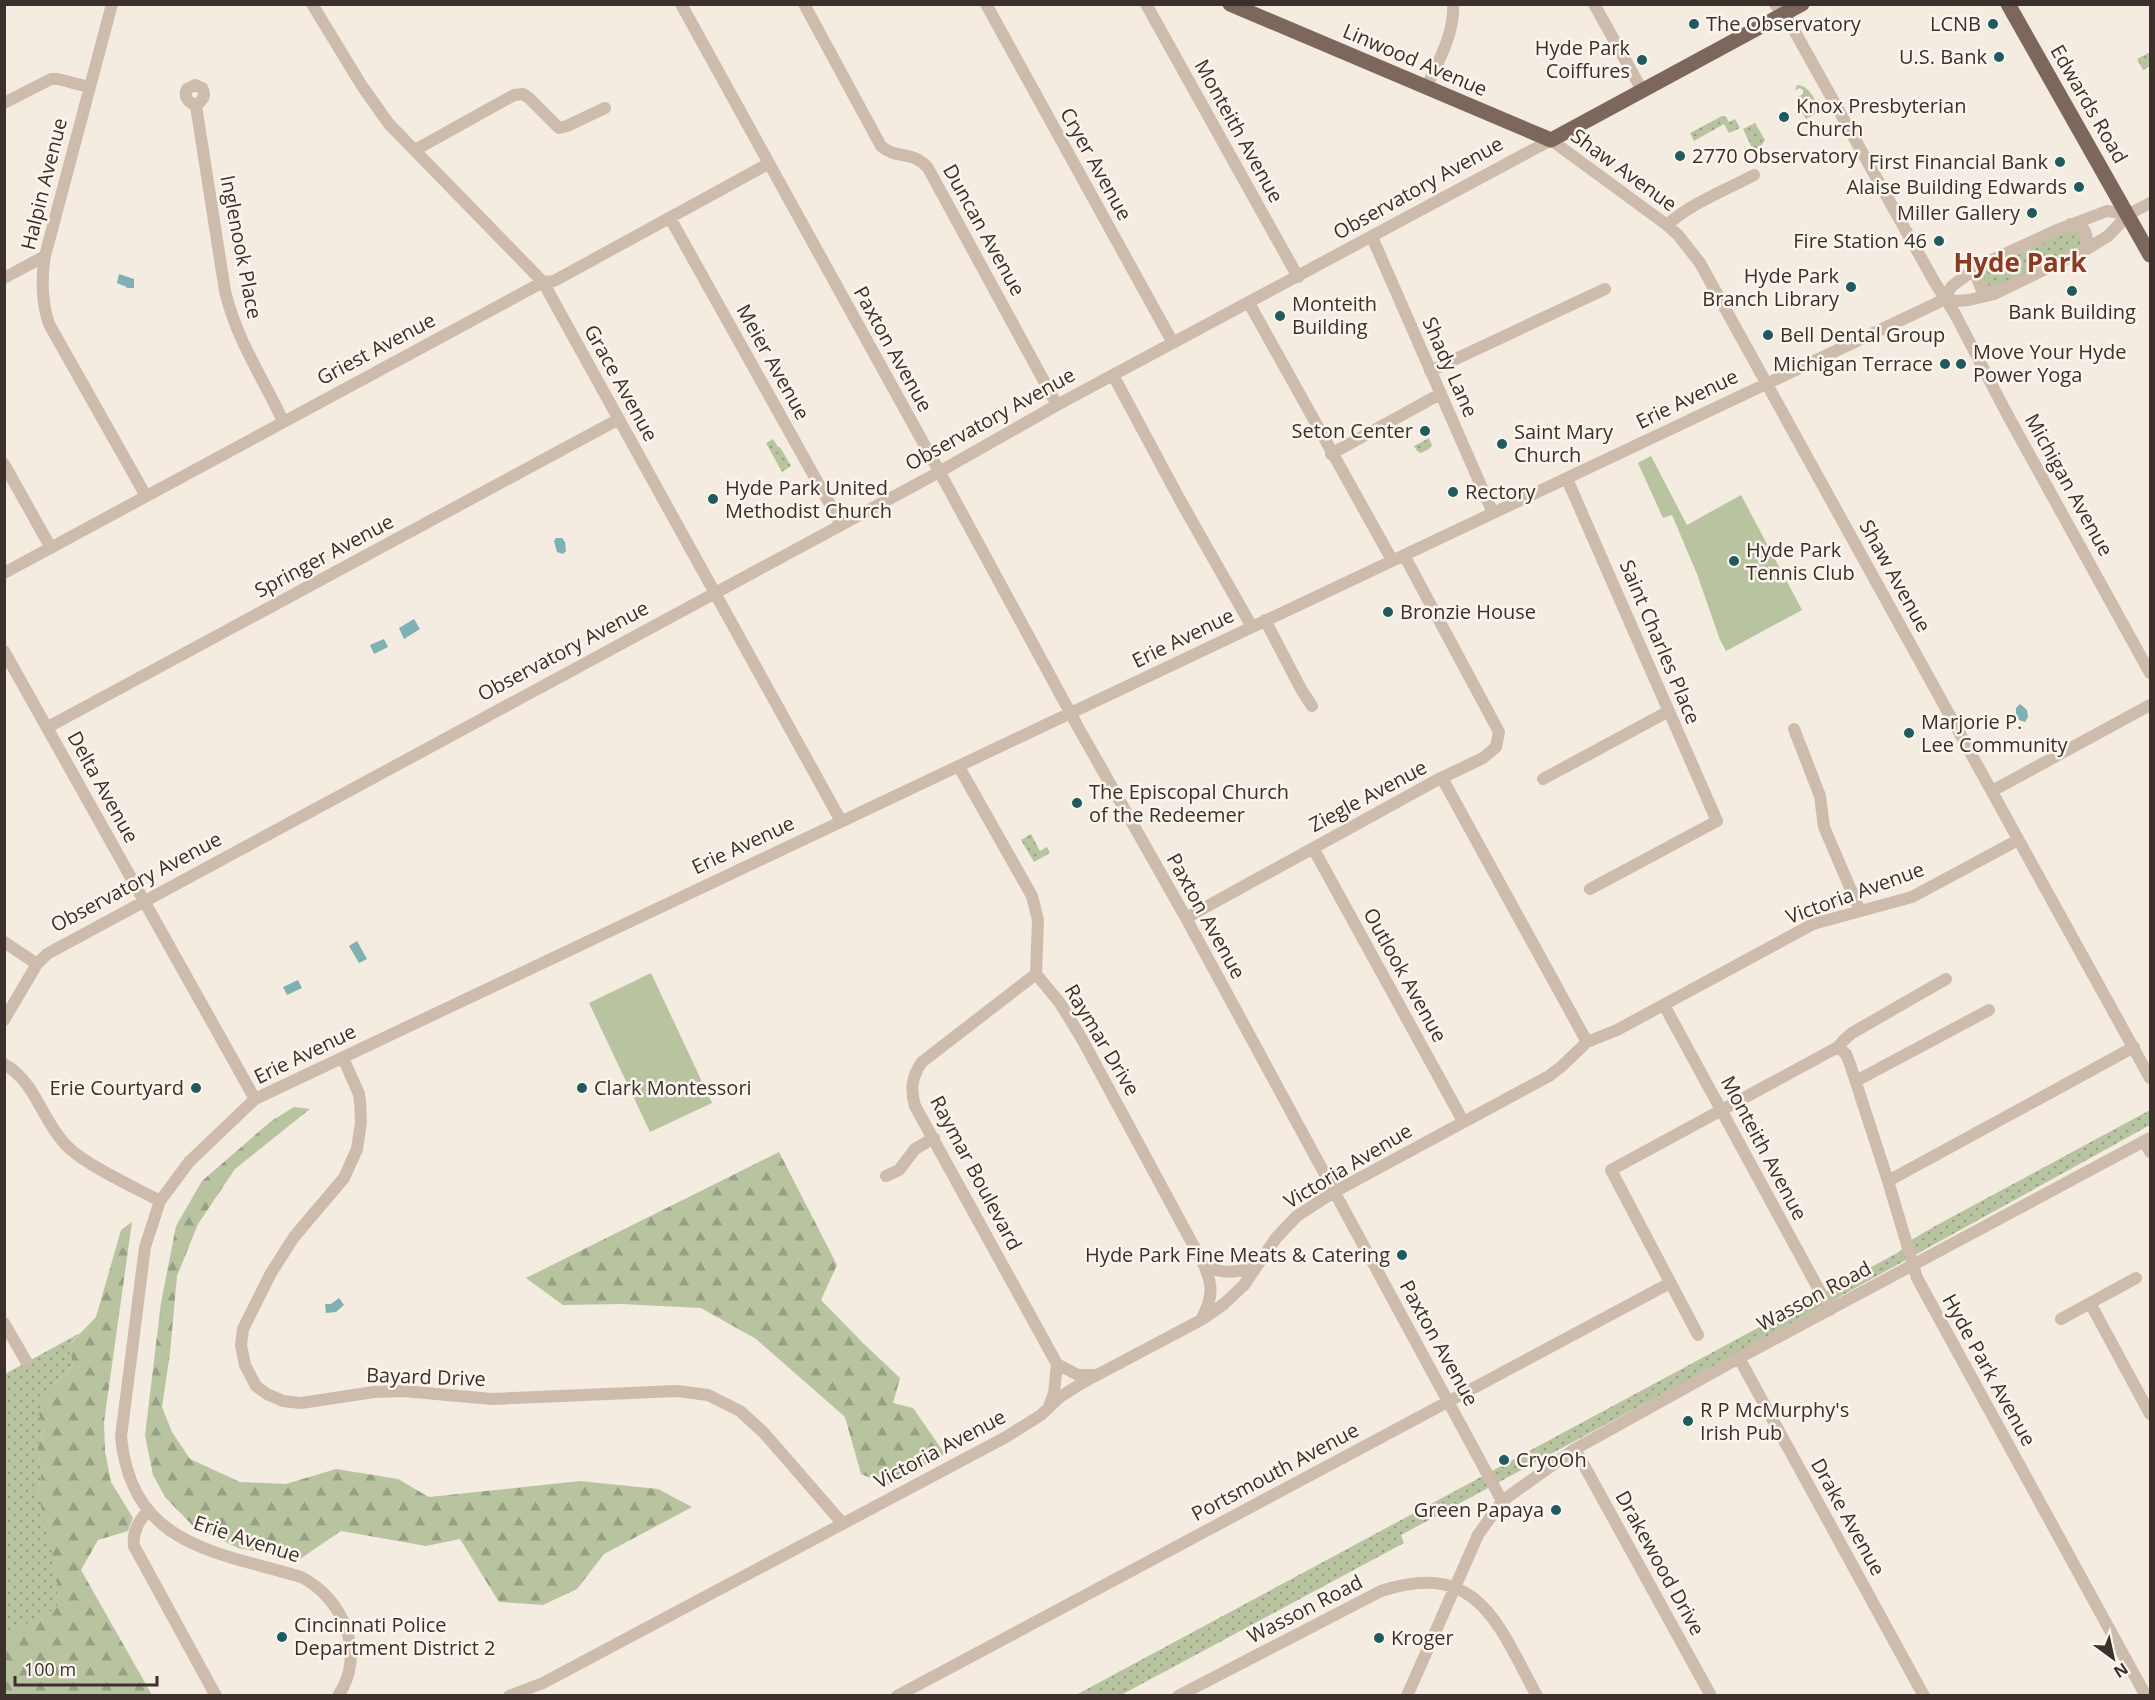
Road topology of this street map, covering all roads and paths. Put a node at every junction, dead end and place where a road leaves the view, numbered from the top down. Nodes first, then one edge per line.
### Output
1 (112, 4) edge
2 (312, 4) edge
3 (681, 4) edge
4 (804, 4) edge
5 (986, 4) edge
6 (1146, 4) edge
7 (1230, 4) edge
8 (1453, 4) edge
9 (1594, 4) edge
10 (1802, 4) edge
11 (2008, 4) edge
12 (1256, 10) edge
13 (1779, 10) edge
14 (89, 87) junction
15 (1426, 88) junction
16 (1641, 90) junction
17 (4, 103) edge
18 (196, 106) dead end
19 (605, 108) dead end
20 (1551, 140) junction
21 (416, 150) junction
22 (768, 164) junction
23 (1754, 175) dead end
24 (2151, 203) edge
25 (2129, 214) junction
26 (670, 218) junction
27 (2070, 224) junction
28 (1667, 225) junction
29 (1371, 237) junction
30 (2085, 250) junction
31 (2151, 255) edge
32 (45, 256) junction
33 (1979, 266) junction
34 (1298, 277) junction
35 (4, 278) edge
36 (543, 282) junction
37 (1605, 290) dead end
38 (1994, 294) junction
39 (1944, 298) junction
40 (1249, 303) junction
41 (1173, 343) junction
42 (1431, 371) junction
43 (1113, 375) junction
44 (1767, 382) junction
45 (1440, 394) junction
46 (1057, 405) junction
47 (619, 419) junction
48 (283, 421) junction
49 (1331, 454) junction
50 (4, 464) edge
51 (939, 471) junction
52 (1567, 479) junction
53 (146, 496) junction
54 (1493, 513) junction
55 (841, 524) junction
56 (51, 548) junction
57 (1398, 558) junction
58 (4, 573) edge
59 (715, 593) junction
60 (1265, 620) junction
61 (1252, 627) junction
62 (4, 651) edge
63 (2151, 673) edge
64 (2151, 705) edge
65 (1312, 706) dead end
66 (1669, 711) junction
67 (1071, 713) junction
68 (48, 727) junction
69 (1794, 729) dead end
70 (959, 767) junction
71 (1442, 778) junction
72 (1543, 779) dead end
73 (1992, 791) junction
74 (841, 820) junction
75 (2018, 840) junction
76 (1313, 848) junction
77 (1590, 889) dead end
78 (144, 903) junction
79 (1860, 910) junction
80 (1186, 918) junction
81 (4, 942) edge
82 (37, 964) junction
83 (1036, 974) junction
84 (1946, 979) dead end
85 (1664, 1005) junction
86 (1989, 1010) dead end
87 (4, 1020) edge
88 (1587, 1042) junction
89 (1838, 1047) junction
90 (2134, 1047) junction
91 (343, 1058) junction
92 (4, 1064) edge
93 (2151, 1078) edge
94 (1856, 1081) junction
95 (255, 1099) junction
96 (1722, 1110) junction
97 (1463, 1121) junction
98 (934, 1138) junction
99 (2149, 1144) edge
100 (886, 1176) dead end
101 (1888, 1180) junction
102 (1334, 1192) junction
103 (160, 1201) junction
104 (1204, 1265) junction
105 (1912, 1266) junction
106 (1255, 1268) junction
107 (2136, 1278) dead end
108 (1670, 1283) junction
109 (2090, 1303) junction
110 (1830, 1311) junction
111 (2061, 1319) dead end
112 (1201, 1320) junction
113 (4, 1323) edge
114 (1698, 1335) dead end
115 (1739, 1358) junction
116 (26, 1361) dead end
117 (1057, 1364) junction
118 (1097, 1375) junction
119 (1449, 1402) junction
120 (1050, 1406) junction
121 (2151, 1414) edge
122 (1575, 1449) junction
123 (1502, 1500) junction
124 (148, 1511) junction
125 (843, 1524) junction
126 (1456, 1588) junction
127 (216, 1695) edge
128 (338, 1695) edge
129 (509, 1695) edge
130 (897, 1695) edge
131 (1178, 1695) edge
132 (1407, 1695) edge
133 (1537, 1695) edge
134 (1711, 1695) edge
135 (1924, 1695) edge
136 (2146, 1695) edge

1 - 14 street, Halpin Avenue
2 - 21 street, Grace Avenue
3 - 22 street, Paxton Avenue
4 - 46 street, Duncan Avenue
5 - 41 street, Cryer Avenue
6 - 34 street, Monteith Avenue
7 - 12 main road, Linwood Avenue
8 - 15 street
9 - 16 street
10 - 13 main road, Observatory Avenue
11 - 25 main road, Edwards Road
12 - 15 main road, Linwood Avenue
13 - 16 main road, Observatory Avenue
13 - 39 street, Michigan Avenue
14 - 17 street
14 - 32 street, Halpin Avenue
15 - 20 main road, Linwood Avenue
16 - 20 main road, Observatory Avenue
18 - 48 street, Inglenook Place
19 - 21 street
20 - 28 street, Shaw Avenue
20 - 29 street, Observatory Avenue
21 - 36 street, Grace Avenue
22 - 26 street, Griest Avenue
22 - 51 street, Paxton Avenue
23 - 28 street
24 - 25 street, Erie Avenue
25 - 27 street, Erie Avenue
25 - 30 street, Erie Avenue
25 - 31 main road, Edwards Road
26 - 36 street, Griest Avenue
26 - 55 street, Meier Avenue
27 - 30 street
27 - 33 street, Erie Avenue
28 - 44 street, Shaw Avenue
29 - 34 street, Observatory Avenue
29 - 42 street, Shady Lane
30 - 38 street, Erie Avenue
32 - 35 street
32 - 53 street, Halpin Avenue
33 - 38 street
33 - 39 street, Erie Avenue
34 - 40 street, Observatory Avenue
36 - 47 street, Grace Avenue
36 - 48 street, Griest Avenue
37 - 42 street
38 - 39 street, Erie Avenue
39 - 44 street, Erie Avenue
39 - 63 street, Michigan Avenue
40 - 41 street, Observatory Avenue
40 - 49 street
41 - 43 street, Observatory Avenue
42 - 45 street, Shady Lane
43 - 46 street, Observatory Avenue
43 - 61 street
44 - 52 street, Erie Avenue
44 - 73 street, Shaw Avenue
45 - 49 street
45 - 54 street, Shady Lane
46 - 51 street, Observatory Avenue
47 - 59 street, Grace Avenue
47 - 68 street, Springer Avenue
48 - 53 street, Griest Avenue
49 - 57 street
50 - 56 street
51 - 55 street, Observatory Avenue
51 - 67 street, Paxton Avenue
52 - 54 street, Erie Avenue
52 - 66 street, Saint Charles Place
53 - 56 street, Griest Avenue
54 - 57 street, Erie Avenue
55 - 59 street, Observatory Avenue
56 - 58 street, Griest Avenue
57 - 60 street, Erie Avenue
57 - 71 street, Ziegle Avenue
59 - 74 street, Grace Avenue
59 - 78 street, Observatory Avenue
60 - 61 street, Erie Avenue
60 - 65 street
61 - 67 street, Erie Avenue
62 - 68 street, Delta Avenue
64 - 73 street
66 - 72 street
66 - 77 street, Saint Charles Place
67 - 70 street, Erie Avenue
67 - 80 street, Paxton Avenue
68 - 78 street, Delta Avenue
69 - 79 street
70 - 74 street, Erie Avenue
70 - 83 street
71 - 76 street, Ziegle Avenue
71 - 88 street
73 - 75 street, Shaw Avenue
74 - 91 street, Erie Avenue
75 - 79 street, Victoria Avenue
75 - 90 street, Shaw Avenue
76 - 80 street, Ziegle Avenue
76 - 97 street, Outlook Avenue
78 - 82 street, Observatory Avenue
78 - 95 street, Delta Avenue
79 - 85 street, Victoria Avenue
80 - 102 street, Paxton Avenue
81 - 82 street
82 - 87 street, Observatory Avenue
83 - 98 street, Raymar Boulevard
83 - 104 street, Raymar Drive
84 - 89 street
85 - 88 street, Victoria Avenue
85 - 96 street, Monteith Avenue
86 - 94 street
88 - 97 street, Victoria Avenue
89 - 94 street, Hyde Park Avenue
89 - 96 street
90 - 93 street, Shaw Avenue
90 - 101 street
91 - 95 street, Erie Avenue
91 - 125 street, Bayard Drive
92 - 103 street
94 - 101 street, Hyde Park Avenue
95 - 103 street, Erie Avenue
96 - 108 street
96 - 110 street, Monteith Avenue
97 - 102 street, Victoria Avenue
98 - 100 street
98 - 117 street, Raymar Boulevard
99 - 105 street, Wasson Road
101 - 105 street, Hyde Park Avenue
102 - 106 street, Victoria Avenue
102 - 119 street, Paxton Avenue
103 - 124 street, Erie Avenue
104 - 106 street
104 - 112 street, Raymar Drive
105 - 110 street, Wasson Road
105 - 136 street, Hyde Park Avenue
106 - 112 street, Victoria Avenue
107 - 109 street
108 - 114 street
108 - 119 street, Portsmouth Avenue
109 - 111 street
109 - 121 street
110 - 115 street, Wasson Road
112 - 118 street, Victoria Avenue
113 - 116 street
115 - 122 street, Wasson Road
115 - 135 street, Drake Avenue
117 - 118 street
117 - 120 street
118 - 120 street, Victoria Avenue
119 - 123 street, Paxton Avenue
119 - 130 street, Portsmouth Avenue
120 - 125 street, Victoria Avenue
122 - 123 street, Wasson Road
122 - 134 street, Drakewood Drive
123 - 126 street
124 - 127 street
124 - 128 street, Erie Avenue
125 - 129 street, Victoria Avenue
126 - 131 street, Wasson Road
126 - 132 street
126 - 133 street

